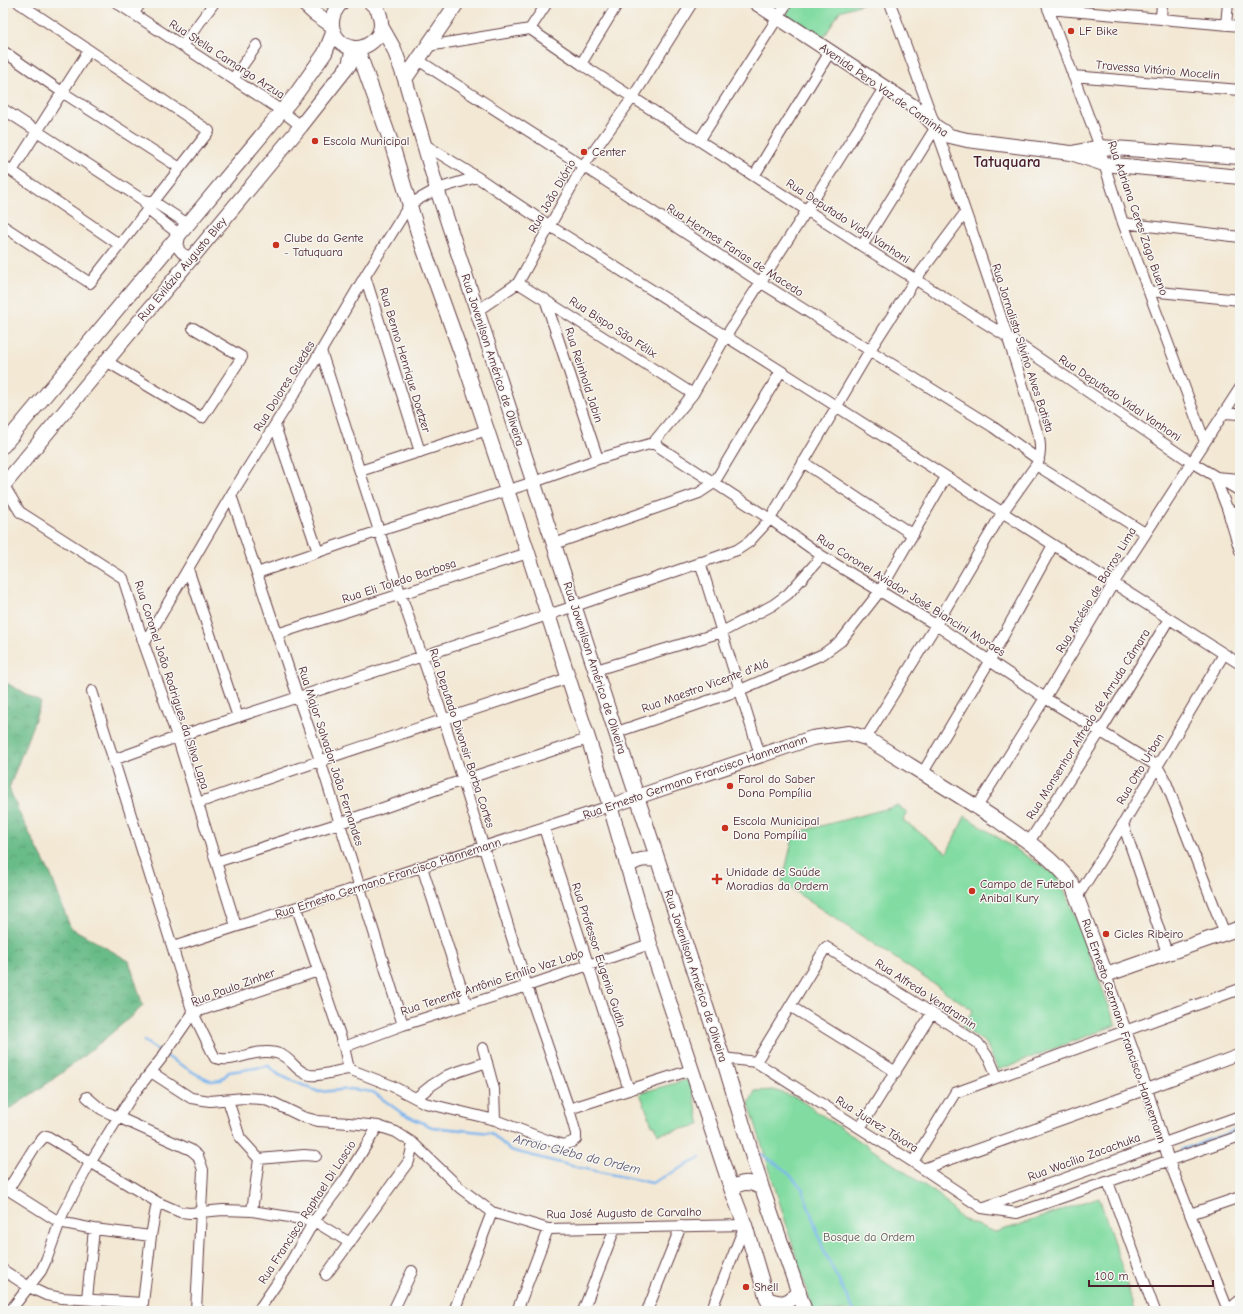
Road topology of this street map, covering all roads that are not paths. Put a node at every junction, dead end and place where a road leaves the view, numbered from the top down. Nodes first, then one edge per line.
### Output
1 (19, 3) edge
2 (117, 3) edge
3 (141, 3) edge
4 (214, 3) edge
5 (303, 3) edge
6 (331, 3) edge
7 (341, 3) edge
8 (371, 3) edge
9 (382, 3) edge
10 (457, 3) edge
11 (547, 3) edge
12 (618, 3) edge
13 (692, 3) edge
14 (756, 3) edge
15 (787, 3) edge
16 (890, 3) edge
17 (1162, 3) edge
18 (1228, 3) edge
19 (1046, 6) edge
20 (1097, 8) edge
21 (133, 14) junction
22 (778, 17) junction
23 (1161, 18) junction
24 (381, 22) junction
25 (332, 25) junction
26 (1226, 25) junction
27 (1240, 26) edge
28 (530, 29) junction
29 (182, 45) junction
30 (257, 45) dead end
31 (428, 46) junction
32 (355, 48) junction
33 (89, 50) junction
34 (3, 52) edge
35 (830, 52) junction
36 (418, 60) junction
37 (581, 64) junction
38 (349, 65) junction
39 (364, 67) junction
40 (1073, 76) junction
41 (233, 79) junction
42 (405, 79) junction
43 (884, 88) junction
44 (1240, 90) edge
45 (62, 92) junction
46 (633, 98) junction
47 (3, 110) edge
48 (282, 111) junction
49 (301, 126) junction
50 (936, 127) junction
51 (37, 131) junction
52 (699, 141) junction
53 (424, 144) junction
54 (1100, 147) junction
55 (1071, 153) junction
56 (1240, 157) edge
57 (1104, 164) junction
58 (3, 165) edge
59 (583, 166) junction
60 (180, 168) junction
61 (12, 171) junction
62 (754, 176) junction
63 (477, 177) junction
64 (1240, 177) edge
65 (438, 189) junction
66 (148, 204) junction
67 (410, 204) junction
68 (807, 210) junction
69 (965, 213) junction
70 (1123, 223) junction
71 (3, 226) edge
72 (550, 226) junction
73 (184, 230) junction
74 (1240, 237) edge
75 (120, 245) junction
76 (862, 246) junction
77 (194, 256) junction
78 (365, 276) junction
79 (915, 280) junction
80 (760, 282) junction
81 (518, 283) junction
82 (1149, 292) junction
83 (545, 300) junction
84 (1240, 300) edge
85 (477, 311) junction
86 (193, 328) dead end
87 (726, 336) junction
88 (1009, 338) junction
89 (870, 350) junction
90 (321, 351) junction
91 (106, 361) junction
92 (781, 371) junction
93 (1240, 388) edge
94 (693, 394) junction
95 (836, 407) junction
96 (1224, 413) junction
97 (1240, 414) edge
98 (275, 426) junction
99 (487, 430) junction
100 (1205, 442) junction
101 (654, 443) junction
102 (3, 446) edge
103 (420, 452) junction
104 (598, 459) junction
105 (803, 462) junction
106 (1191, 462) junction
107 (1038, 463) junction
108 (360, 471) junction
109 (946, 477) junction
110 (1215, 477) junction
111 (1240, 479) edge
112 (534, 482) junction
113 (714, 483) junction
114 (3, 485) edge
115 (1236, 489) edge
116 (507, 490) junction
117 (231, 495) junction
118 (1222, 497) junction
119 (1227, 508) junction
120 (1002, 513) junction
121 (1240, 516) edge
122 (770, 519) junction
123 (379, 531) junction
124 (1145, 533) junction
125 (913, 536) junction
126 (554, 544) junction
127 (1053, 546) junction
128 (1240, 551) edge
129 (318, 552) junction
130 (528, 553) junction
131 (822, 556) junction
132 (700, 562) junction
133 (188, 569) junction
134 (257, 573) junction
135 (1113, 584) junction
136 (880, 591) junction
137 (401, 594) junction
138 (575, 606) junction
139 (548, 615) junction
140 (1169, 619) junction
141 (936, 625) junction
142 (722, 632) junction
143 (277, 634) junction
144 (144, 644) junction
145 (1224, 654) junction
146 (422, 656) junction
147 (990, 660) junction
148 (1240, 664) edge
149 (596, 670) junction
150 (568, 678) junction
151 (740, 690) junction
152 (92, 691) dead end
153 (298, 697) junction
154 (1046, 698) junction
155 (238, 717) junction
156 (444, 720) junction
157 (616, 732) junction
158 (1100, 732) junction
159 (177, 737) junction
160 (866, 738) junction
161 (588, 739) junction
162 (760, 755) junction
163 (113, 760) junction
164 (320, 760) junction
165 (1157, 766) junction
166 (922, 774) junction
167 (463, 780) junction
168 (638, 798) junction
169 (198, 803) junction
170 (610, 806) junction
171 (977, 807) junction
172 (340, 823) junction
173 (1123, 824) junction
174 (544, 828) junction
175 (1029, 842) junction
176 (484, 848) junction
177 (657, 860) junction
178 (216, 862) junction
179 (422, 867) junction
180 (628, 867) junction
181 (360, 888) junction
182 (1077, 897) junction
183 (297, 908) junction
184 (236, 926) junction
185 (1240, 928) edge
186 (1225, 934) junction
187 (650, 944) junction
188 (173, 947) junction
189 (1167, 953) junction
190 (589, 964) junction
191 (318, 971) junction
192 (1106, 975) junction
193 (527, 986) junction
194 (1240, 990) edge
195 (467, 1005) junction
196 (790, 1006) junction
197 (193, 1013) junction
198 (932, 1013) junction
199 (403, 1025) junction
200 (1126, 1031) junction
201 (344, 1047) junction
202 (483, 1048) dead end
203 (1240, 1054) edge
204 (723, 1058) junction
205 (487, 1062) junction
206 (756, 1062) junction
207 (349, 1069) junction
208 (692, 1070) junction
209 (151, 1072) junction
210 (896, 1072) junction
211 (997, 1078) junction
212 (1147, 1089) junction
213 (629, 1090) junction
214 (86, 1097) dead end
215 (416, 1098) junction
216 (228, 1100) junction
217 (569, 1110) junction
218 (1240, 1116) edge
219 (118, 1118) junction
220 (495, 1120) junction
221 (378, 1126) junction
222 (860, 1128) junction
223 (1240, 1136) edge
224 (1164, 1142) junction
225 (413, 1143) junction
226 (316, 1156) dead end
227 (259, 1159) junction
228 (1169, 1160) junction
229 (913, 1162) junction
230 (90, 1163) junction
231 (923, 1168) junction
232 (1108, 1182) junction
233 (762, 1188) junction
234 (732, 1191) junction
235 (1240, 1197) edge
236 (157, 1202) junction
237 (982, 1208) junction
238 (252, 1211) junction
239 (492, 1212) junction
240 (200, 1213) junction
241 (1190, 1214) junction
242 (314, 1221) junction
243 (59, 1222) junction
244 (745, 1225) junction
245 (681, 1226) junction
246 (94, 1228) junction
247 (615, 1228) junction
248 (548, 1229) junction
249 (151, 1236) junction
250 (350, 1243) junction
251 (3, 1270) edge
252 (412, 1271) dead end
253 (326, 1275) dead end
254 (28, 1287) junction
255 (799, 1291) junction
256 (87, 1299) junction
257 (1240, 1300) edge
258 (770, 1305) edge
259 (143, 1307) edge
260 (1228, 1310) edge
261 (10, 1311) edge
262 (196, 1311) edge
263 (258, 1311) edge
264 (393, 1311) edge
265 (454, 1311) edge
266 (517, 1311) edge
267 (583, 1311) edge
268 (647, 1311) edge
269 (711, 1311) edge
270 (805, 1311) edge
271 (1155, 1311) edge

1 - 33 street
2 - 21 street, Rua Stella Camargo Arzua
3 - 21 street
4 - 29 street
5 - 25 main road
6 - 25 street
7 - 25 main road, Rua Evilázio Augusto Bley
8 - 24 main road, Rua Jovenilson Américo de Oliveira
9 - 24 street
10 - 31 main road
11 - 28 street
12 - 37 street
13 - 46 street, Rua João Diório
14 - 22 main road, Avenida Pero Vaz de Caminha
15 - 22 street
16 - 50 street, Rua Jornalista Silvino Alves Batista
17 - 23 street
18 - 26 street
19 - 20 street
19 - 40 street, Rua Adriana Ceres Zago Bueno
20 - 23 street
21 - 29 street, Rua Stella Camargo Arzua
22 - 35 main road, Avenida Pero Vaz de Caminha
22 - 52 street
23 - 26 street
24 - 32 main road
24 - 42 main road, Rua Jovenilson Américo de Oliveira
25 - 32 main road
25 - 48 main road, Rua Evilázio Augusto Bley
26 - 27 street
28 - 31 street
28 - 37 street, Rua Deputado Vidal Vanhoni
29 - 41 street, Rua Stella Camargo Arzua
30 - 41 street
31 - 36 main road
32 - 38 main road, Rua Evilázio Augusto Bley
32 - 39 main road
33 - 45 street
33 - 60 street
34 - 45 street
35 - 43 main road, Avenida Pero Vaz de Caminha
35 - 62 street
36 - 42 main road
36 - 59 street, Rua Hermes Farias de Macedo
37 - 46 street, Rua Deputado Vidal Vanhoni
38 - 39 main road
38 - 49 main road, Rua Evilázio Augusto Bley
39 - 67 main road
40 - 44 street, Travessa Vitório Mocelin
40 - 54 street, Rua Adriana Ceres Zago Bueno
41 - 48 street, Rua Stella Camargo Arzua
42 - 53 main road, Rua Jovenilson Américo de Oliveira
43 - 50 main road, Avenida Pero Vaz de Caminha
43 - 68 street
45 - 51 street
45 - 60 street
46 - 52 street, Rua Deputado Vidal Vanhoni
46 - 59 street, Rua João Diório
47 - 51 street
48 - 49 street, Rua Stella Camargo Arzua
48 - 73 main road, Rua Evilázio Augusto Bley
49 - 77 main road, Rua Evilázio Augusto Bley
50 - 55 main road, Avenida Pero Vaz de Caminha
50 - 69 street, Rua Jornalista Silvino Alves Batista
50 - 76 street
51 - 61 street
51 - 66 street
52 - 62 street, Rua Deputado Vidal Vanhoni
53 - 63 street
53 - 65 main road, Rua Jovenilson Américo de Oliveira
54 - 55 main road, Avenida Pero Vaz de Caminha
54 - 56 main road, Avenida Pero Vaz de Caminha
54 - 57 street, Rua Adriana Ceres Zago Bueno
55 - 57 main road, Avenida Pero Vaz de Caminha
57 - 64 main road, Avenida Pero Vaz de Caminha
57 - 70 street, Rua Adriana Ceres Zago Bueno
58 - 61 street
59 - 72 street, Rua João Diório
59 - 80 street, Rua Hermes Farias de Macedo
60 - 66 street
61 - 75 street
62 - 68 street, Rua Deputado Vidal Vanhoni
63 - 65 street, Rua Dolores Guedes
63 - 72 street
65 - 67 street, Rua Dolores Guedes
65 - 85 main road, Rua Jovenilson Américo de Oliveira
66 - 73 street
66 - 75 street
67 - 78 street, Rua Dolores Guedes
67 - 99 main road
68 - 76 street, Rua Deputado Vidal Vanhoni
68 - 80 street
69 - 79 street
69 - 88 street, Rua Jornalista Silvino Alves Batista
70 - 74 street
70 - 82 street, Rua Adriana Ceres Zago Bueno
71 - 75 street
72 - 81 street, Rua João Diório
72 - 87 street
73 - 77 street
73 - 102 main road, Rua Evilázio Augusto Bley
76 - 79 street, Rua Deputado Vidal Vanhoni
77 - 91 main road, Rua Evilázio Augusto Bley
78 - 90 street, Rua Dolores Guedes
78 - 103 street, Rua Benno Henrique Doetzer
79 - 88 street, Rua Deputado Vidal Vanhoni
79 - 89 street
80 - 87 street
80 - 89 street, Rua Hermes Farias de Macedo
81 - 83 street, Rua Bispo São Félix
81 - 85 street, Rua João Diório
82 - 84 street
82 - 100 street, Rua Adriana Ceres Zago Bueno
83 - 94 street, Rua Bispo São Félix
83 - 104 street, Rua Reinhold Jabin
85 - 112 main road, Rua Jovenilson Américo de Oliveira
86 - 91 street
87 - 92 street
87 - 94 street
88 - 106 street, Rua Deputado Vidal Vanhoni
88 - 107 street, Rua Jornalista Silvino Alves Batista
89 - 95 street
89 - 107 street, Rua Hermes Farias de Macedo
90 - 98 street, Rua Dolores Guedes
90 - 108 street, Rua Deputado Divonsir Borba Cortes
91 - 114 main road, Rua Evilázio Augusto Bley
92 - 95 street
92 - 113 street
93 - 96 street, Rua Arcésio de Barros Lima
94 - 101 street
95 - 105 street
95 - 109 street
96 - 97 street
96 - 100 street, Rua Arcésio de Barros Lima
98 - 117 street, Rua Dolores Guedes
98 - 129 street
99 - 103 street
99 - 116 main road
100 - 106 street, Rua Arcésio de Barros Lima
101 - 104 street
101 - 113 street, Rua Coronel Aviador José Biancini Moraes
103 - 108 street
104 - 112 street
105 - 122 street
105 - 125 street
106 - 110 street, Rua Deputado Vidal Vanhoni
106 - 124 street, Rua Arcésio de Barros Lima
107 - 120 street
107 - 124 street, Rua Hermes Farias de Macedo
108 - 123 street, Rua Deputado Divonsir Borba Cortes
109 - 120 street
109 - 125 street, Rua Maestro Vicente d'Aló
110 - 111 street
110 - 115 street, Rua Deputado Vidal Vanhoni
110 - 118 street
112 - 116 street
112 - 126 main road, Rua Jovenilson Américo de Oliveira
113 - 122 street, Rua Coronel Aviador José Biancini Moraes
113 - 126 street
114 - 144 street, Rua Coronel João Rodrigues da Silva Lapa
115 - 118 street
116 - 123 street
116 - 130 main road
117 - 133 street, Rua Dolores Guedes
117 - 134 street, Rua Major Salvador João Fernandes
118 - 119 street
119 - 121 street
119 - 128 street
120 - 127 street
120 - 141 street
122 - 131 street, Rua Coronel Aviador José Biancini Moraes
122 - 132 street
123 - 129 street
123 - 137 street, Rua Deputado Divonsir Borba Cortes
124 - 135 street, Rua Arcésio de Barros Lima
125 - 136 street, Rua Maestro Vicente d'Aló
126 - 138 main road, Rua Jovenilson Américo de Oliveira
127 - 135 street
127 - 147 street
129 - 134 street
130 - 137 street, Rua Eli Toledo Barbosa
130 - 139 main road
131 - 136 street, Rua Coronel Aviador José Biancini Moraes
131 - 142 street
132 - 138 street
132 - 142 street
133 - 144 street, Rua Dolores Guedes
133 - 155 street
134 - 143 street, Rua Major Salvador João Fernandes
135 - 140 street
135 - 154 street, Rua Arcésio de Barros Lima
136 - 141 street, Rua Coronel Aviador José Biancini Moraes
136 - 151 street, Rua Maestro Vicente d'Aló
137 - 143 street, Rua Eli Toledo Barbosa
137 - 146 street, Rua Deputado Divonsir Borba Cortes
138 - 139 street
138 - 149 main road, Rua Jovenilson Américo de Oliveira
139 - 146 street
139 - 150 main road
140 - 145 street
140 - 158 street, Rua Monsenhor Alfredo de Arruda Câmara
141 - 147 street, Rua Coronel Aviador José Biancini Moraes
141 - 160 street
142 - 149 street
142 - 151 street
143 - 153 street, Rua Major Salvador João Fernandes
144 - 159 street, Rua Coronel João Rodrigues da Silva Lapa
145 - 148 street
145 - 165 street, Rua Otto Urban
146 - 153 street
146 - 156 street, Rua Deputado Divonsir Borba Cortes
147 - 154 street, Rua Coronel Aviador José Biancini Moraes
147 - 166 street
149 - 157 main road, Rua Jovenilson Américo de Oliveira
150 - 156 street
150 - 161 main road
151 - 157 street, Rua Maestro Vicente d'Aló
151 - 162 street
152 - 163 street
153 - 155 street
153 - 164 street, Rua Major Salvador João Fernandes
154 - 158 street, Rua Coronel Aviador José Biancini Moraes
154 - 171 street, Rua Arcésio de Barros Lima
155 - 159 street
156 - 164 street
156 - 167 street, Rua Deputado Divonsir Borba Cortes
157 - 168 main road, Rua Jovenilson Américo de Oliveira
158 - 165 street, Rua Coronel Aviador José Biancini Moraes
158 - 175 street, Rua Monsenhor Alfredo de Arruda Câmara
159 - 163 street
159 - 169 street, Rua Coronel João Rodrigues da Silva Lapa
160 - 162 main road, Rua Ernesto Germano Francisco Hannemann
160 - 166 main road, Rua Ernesto Germano Francisco Hannemann
161 - 167 street
161 - 170 main road
162 - 168 main road, Rua Ernesto Germano Francisco Hannemann
163 - 188 street
164 - 169 street
164 - 172 street, Rua Major Salvador João Fernandes
165 - 173 street, Rua Otto Urban
165 - 186 street
166 - 171 main road, Rua Ernesto Germano Francisco Hannemann
167 - 172 street
167 - 176 street, Rua Deputado Divonsir Borba Cortes
168 - 170 main road, Rua Ernesto Germano Francisco Hannemann
168 - 177 main road, Rua Jovenilson Américo de Oliveira
169 - 178 street, Rua Coronel João Rodrigues da Silva Lapa
170 - 174 street, Rua Ernesto Germano Francisco Hannemann
170 - 180 main road
171 - 175 main road, Rua Ernesto Germano Francisco Hannemann
172 - 178 street
172 - 181 street, Rua Major Salvador João Fernandes
173 - 182 street, Rua Otto Urban
173 - 189 street
174 - 176 street, Rua Ernesto Germano Francisco Hannemann
174 - 190 street, Rua Professor Eugenio Gudin
175 - 182 main road, Rua Ernesto Germano Francisco Hannemann
176 - 179 street, Rua Ernesto Germano Francisco Hannemann
176 - 193 street, Rua Deputado Divonsir Borba Cortes
177 - 180 main road
177 - 204 main road, Rua Jovenilson Américo de Oliveira
178 - 184 street, Rua Coronel João Rodrigues da Silva Lapa
179 - 181 street, Rua Ernesto Germano Francisco Hannemann
179 - 195 street
180 - 187 main road
181 - 183 street, Rua Ernesto Germano Francisco Hannemann
181 - 199 street, Rua Major Salvador João Fernandes
182 - 192 main road, Rua Ernesto Germano Francisco Hannemann
183 - 184 street, Rua Ernesto Germano Francisco Hannemann
183 - 191 street
184 - 188 street, Rua Ernesto Germano Francisco Hannemann
185 - 186 main road
186 - 189 main road
187 - 190 street, Rua Tenente Antônio Emílio Vaz Lobo
187 - 208 main road
188 - 197 street
189 - 192 main road
190 - 193 street, Rua Tenente Antônio Emílio Vaz Lobo
190 - 213 street, Rua Professor Eugenio Gudin
191 - 197 street, Rua Paulo Zinher
191 - 201 street
192 - 200 street, Rua Ernesto Germano Francisco Hannemann
193 - 195 street, Rua Tenente Antônio Emílio Vaz Lobo
193 - 217 street, Rua Deputado Divonsir Borba Cortes
194 - 200 street
195 - 199 street, Rua Tenente Antônio Emílio Vaz Lobo
196 - 198 street, Rua Alfredo Vendramin
196 - 206 street
196 - 210 street
197 - 207 street
197 - 209 street, Rua Paulo Zinher
198 - 210 street
198 - 211 street, Rua Alfredo Vendramin
199 - 201 street, Rua Tenente Antônio Emílio Vaz Lobo
200 - 211 street
200 - 212 street, Rua Ernesto Germano Francisco Hannemann
201 - 207 street
202 - 205 street
203 - 212 street
204 - 206 street, Rua Juarez Távora
204 - 233 main road, Rua Jovenilson Américo de Oliveira
205 - 215 street
205 - 220 street
206 - 222 street, Rua Juarez Távora
207 - 215 street
208 - 213 street
208 - 234 main road
209 - 216 street, Rua José Augusto de Carvalho
209 - 219 street, Rua Paulo Zinher
210 - 222 street
211 - 229 street
212 - 224 street, Rua Ernesto Germano Francisco Hannemann
212 - 231 street
213 - 217 street
214 - 219 street
215 - 220 street
216 - 221 street, Rua José Augusto de Carvalho
216 - 227 street
217 - 220 street, Rua Deputado Divonsir Borba Cortes
218 - 224 street, Rua Wacílio Zacachuka
219 - 230 street, Rua Paulo Zinher
219 - 240 street
221 - 225 street, Rua José Augusto de Carvalho
221 - 242 street, Rua Francisco Raphael Di Lascio
222 - 229 street, Rua Juarez Távora
223 - 228 street
224 - 228 street, Rua Ernesto Germano Francisco Hannemann
224 - 237 street, Rua Wacílio Zacachuka
225 - 239 street, Rua José Augusto de Carvalho
225 - 250 street
226 - 227 street
227 - 238 street
228 - 232 street
228 - 241 street, Rua Ernesto Germano Francisco Hannemann
229 - 231 street, Rua Juarez Távora
230 - 236 street
230 - 243 street, Rua Paulo Zinher
230 - 243 street
231 - 237 street, Rua Juarez Távora
232 - 237 street, Rua Juarez Távora
232 - 271 street
233 - 234 main road
233 - 255 main road, Rua Jovenilson Américo de Oliveira
234 - 244 main road
235 - 241 street
236 - 240 street
236 - 249 street
238 - 240 street
238 - 242 street
239 - 248 street, Rua José Augusto de Carvalho
239 - 265 street
240 - 262 street
241 - 260 street, Rua Ernesto Germano Francisco Hannemann
242 - 250 street
242 - 263 street, Rua Francisco Raphael Di Lascio
243 - 246 street
243 - 254 street, Rua Paulo Zinher
244 - 245 street, Rua José Augusto de Carvalho
244 - 258 main road
244 - 269 street
245 - 247 street, Rua José Augusto de Carvalho
245 - 268 street
246 - 249 street
246 - 256 street
247 - 248 street, Rua José Augusto de Carvalho
247 - 267 street
248 - 266 street
249 - 259 street
250 - 253 street
251 - 254 street
252 - 264 street
254 - 256 street
254 - 261 street, Rua Paulo Zinher
255 - 258 main road
255 - 270 main road, Rua Jovenilson Américo de Oliveira
256 - 259 street
257 - 260 street

